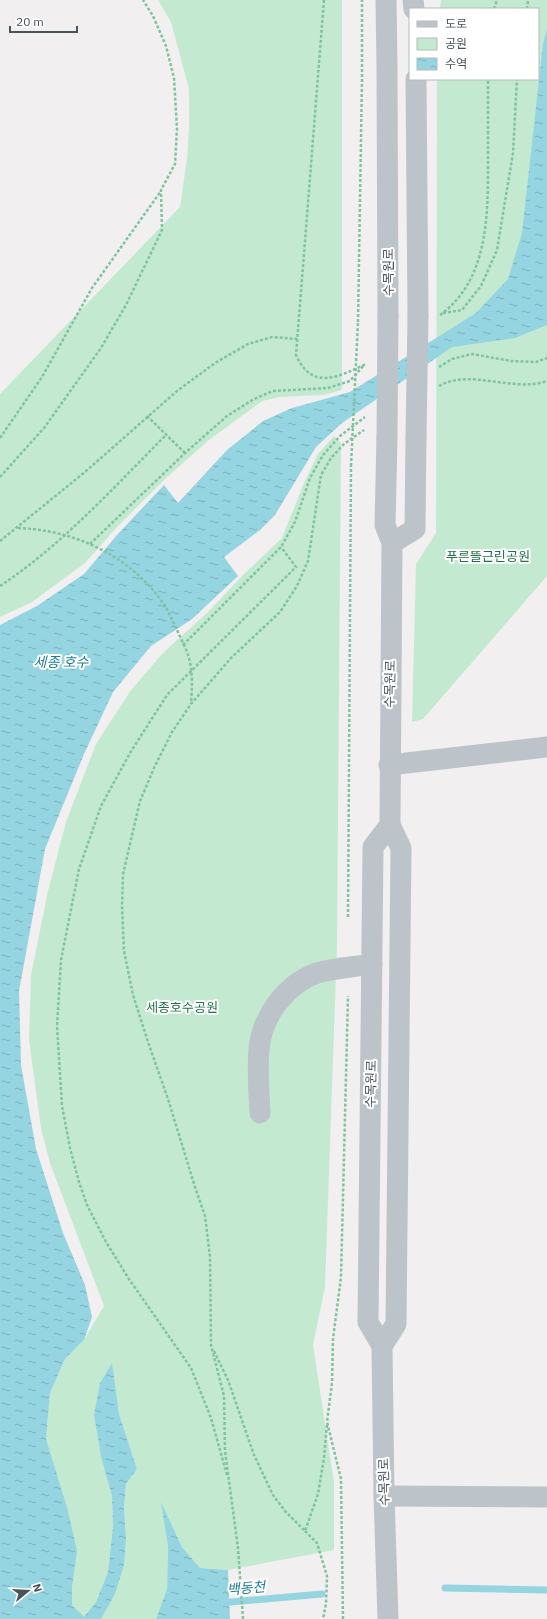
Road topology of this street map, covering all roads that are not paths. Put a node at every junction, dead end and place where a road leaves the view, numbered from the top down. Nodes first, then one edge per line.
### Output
1 (386, 0) edge
2 (416, 80) edge
3 (392, 542) junction
4 (547, 748) edge
5 (389, 765) junction
6 (390, 825) junction
7 (372, 964) junction
8 (260, 1113) dead end
9 (382, 1346) junction
10 (384, 1496) junction
11 (547, 1497) edge
12 (388, 1619) edge

1 - 3 street, 수목원로, bridge
2 - 3 street, bridge
3 - 5 street, 수목원로
4 - 5 street
5 - 6 street, 수목원로
6 - 7 street, 수목원로
6 - 9 street, 수목원로
7 - 8 street
7 - 9 street, 수목원로
9 - 10 street, 수목원로
10 - 11 street
10 - 12 street, 수목원로

